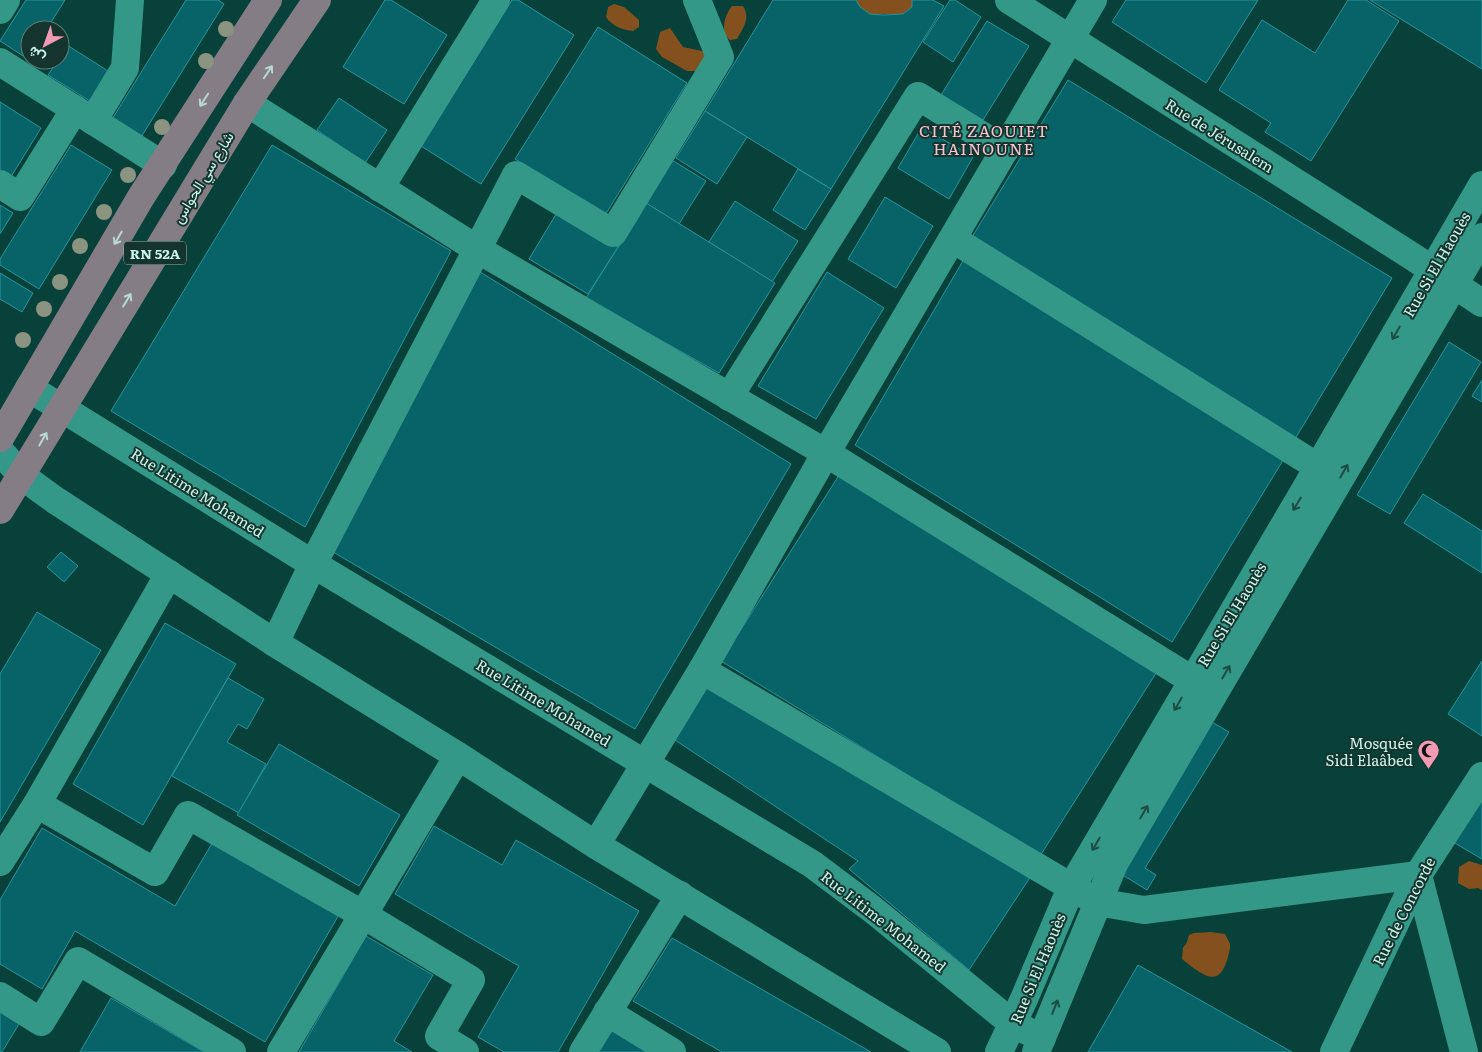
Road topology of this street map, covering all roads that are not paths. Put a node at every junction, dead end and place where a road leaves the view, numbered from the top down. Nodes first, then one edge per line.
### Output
1 (6, 0) edge
2 (130, 0) edge
3 (317, 0) edge
4 (496, 0) edge
5 (697, 0) edge
6 (1009, 0) edge
7 (1094, 0) edge
8 (266, 1) edge
9 (0, 10) edge
10 (1070, 40) junction
11 (0, 62) edge
12 (247, 103) junction
13 (84, 115) junction
14 (1005, 150) junction
15 (163, 165) junction
16 (0, 184) edge
17 (1482, 185) edge
18 (380, 188) junction
19 (1482, 237) edge
20 (952, 239) junction
21 (476, 249) junction
22 (1443, 277) junction
23 (1482, 303) edge
24 (29, 388) junction
25 (730, 397) junction
26 (62, 407) junction
27 (0, 438) edge
28 (0, 451) edge
29 (826, 453) junction
30 (1318, 467) junction
31 (22, 476) junction
32 (0, 510) edge
33 (313, 564) junction
34 (169, 574) junction
35 (275, 642) junction
36 (702, 670) junction
37 (1192, 680) junction
38 (458, 756) junction
39 (646, 764) junction
40 (1482, 776) edge
41 (37, 804) junction
42 (596, 845) junction
43 (0, 862) edge
44 (1418, 875) junction
45 (1071, 888) junction
46 (680, 895) junction
47 (1098, 902) junction
48 (362, 914) junction
49 (0, 996) edge
50 (607, 1012) junction
51 (1014, 1024) junction
52 (1039, 1045) edge
53 (232, 1052) edge
54 (280, 1052) edge
55 (465, 1052) edge
56 (583, 1052) edge
57 (672, 1052) edge
58 (938, 1052) edge
59 (999, 1052) edge
60 (1334, 1052) edge
61 (1464, 1052) edge

1 - 9 street
2 - 13 street
12 -> 3 main road, شارع سي الحواس / RN 52A
4 - 18 street
5 - 21 street
6 - 10 street, Rue de Jérusalem
7 - 10 street
8 -> 15 main road, RN 52A
10 - 14 street
10 - 22 street, Rue de Jérusalem
11 - 13 street
12 - 18 street
26 -> 12 main road, شارع سي الحواس / RN 52A
13 - 15 street
13 - 16 street
14 - 20 street
14 - 25 street
15 -> 24 main road, RN 52A
17 - 22 street, Rue Si El Haouès
18 - 21 street
19 - 22 street, Rue Si El Haouès
20 - 29 street
20 - 30 street
21 - 25 street
21 - 33 street
22 - 23 street, Rue de Jérusalem
22 -> 30 street, Rue Si El Haouès
47 -> 22 street, Rue Si El Haouès
24 - 26 street, Rue Litime Mohamed
24 - 27 main road, RN 52A
25 - 29 street
31 -> 26 main road, شارع سي الحواس / RN 52A
26 - 33 street, Rue Litime Mohamed
28 - 31 street
29 - 36 street
29 - 37 street
30 -> 37 street, Rue Si El Haouès
31 - 32 main road, شارع سي الحواس / RN 52A
31 - 34 street
33 - 35 street
33 - 39 street, Rue Litime Mohamed
34 - 35 street
34 - 41 street
35 - 38 street
36 - 39 street
36 - 45 street
37 -> 45 street, Rue Si El Haouès
38 - 42 street
38 - 48 street
39 - 42 street
39 - 51 street, Rue Litime Mohamed
40 - 44 street, Rue de Concorde
41 - 43 street
41 - 48 street
42 - 46 street
44 - 47 street
44 - 60 street, Rue de Concorde
44 - 61 street
45 - 47 street
45 - 51 street, Rue Si El Haouès
46 - 50 street
46 - 58 street
52 -> 47 street, Rue Si El Haouès
48 - 54 street
48 - 55 street
49 - 53 street
50 - 56 street
50 - 57 street
51 - 52 street, Rue Litime Mohamed
51 - 59 street, Rue Si El Haouès

